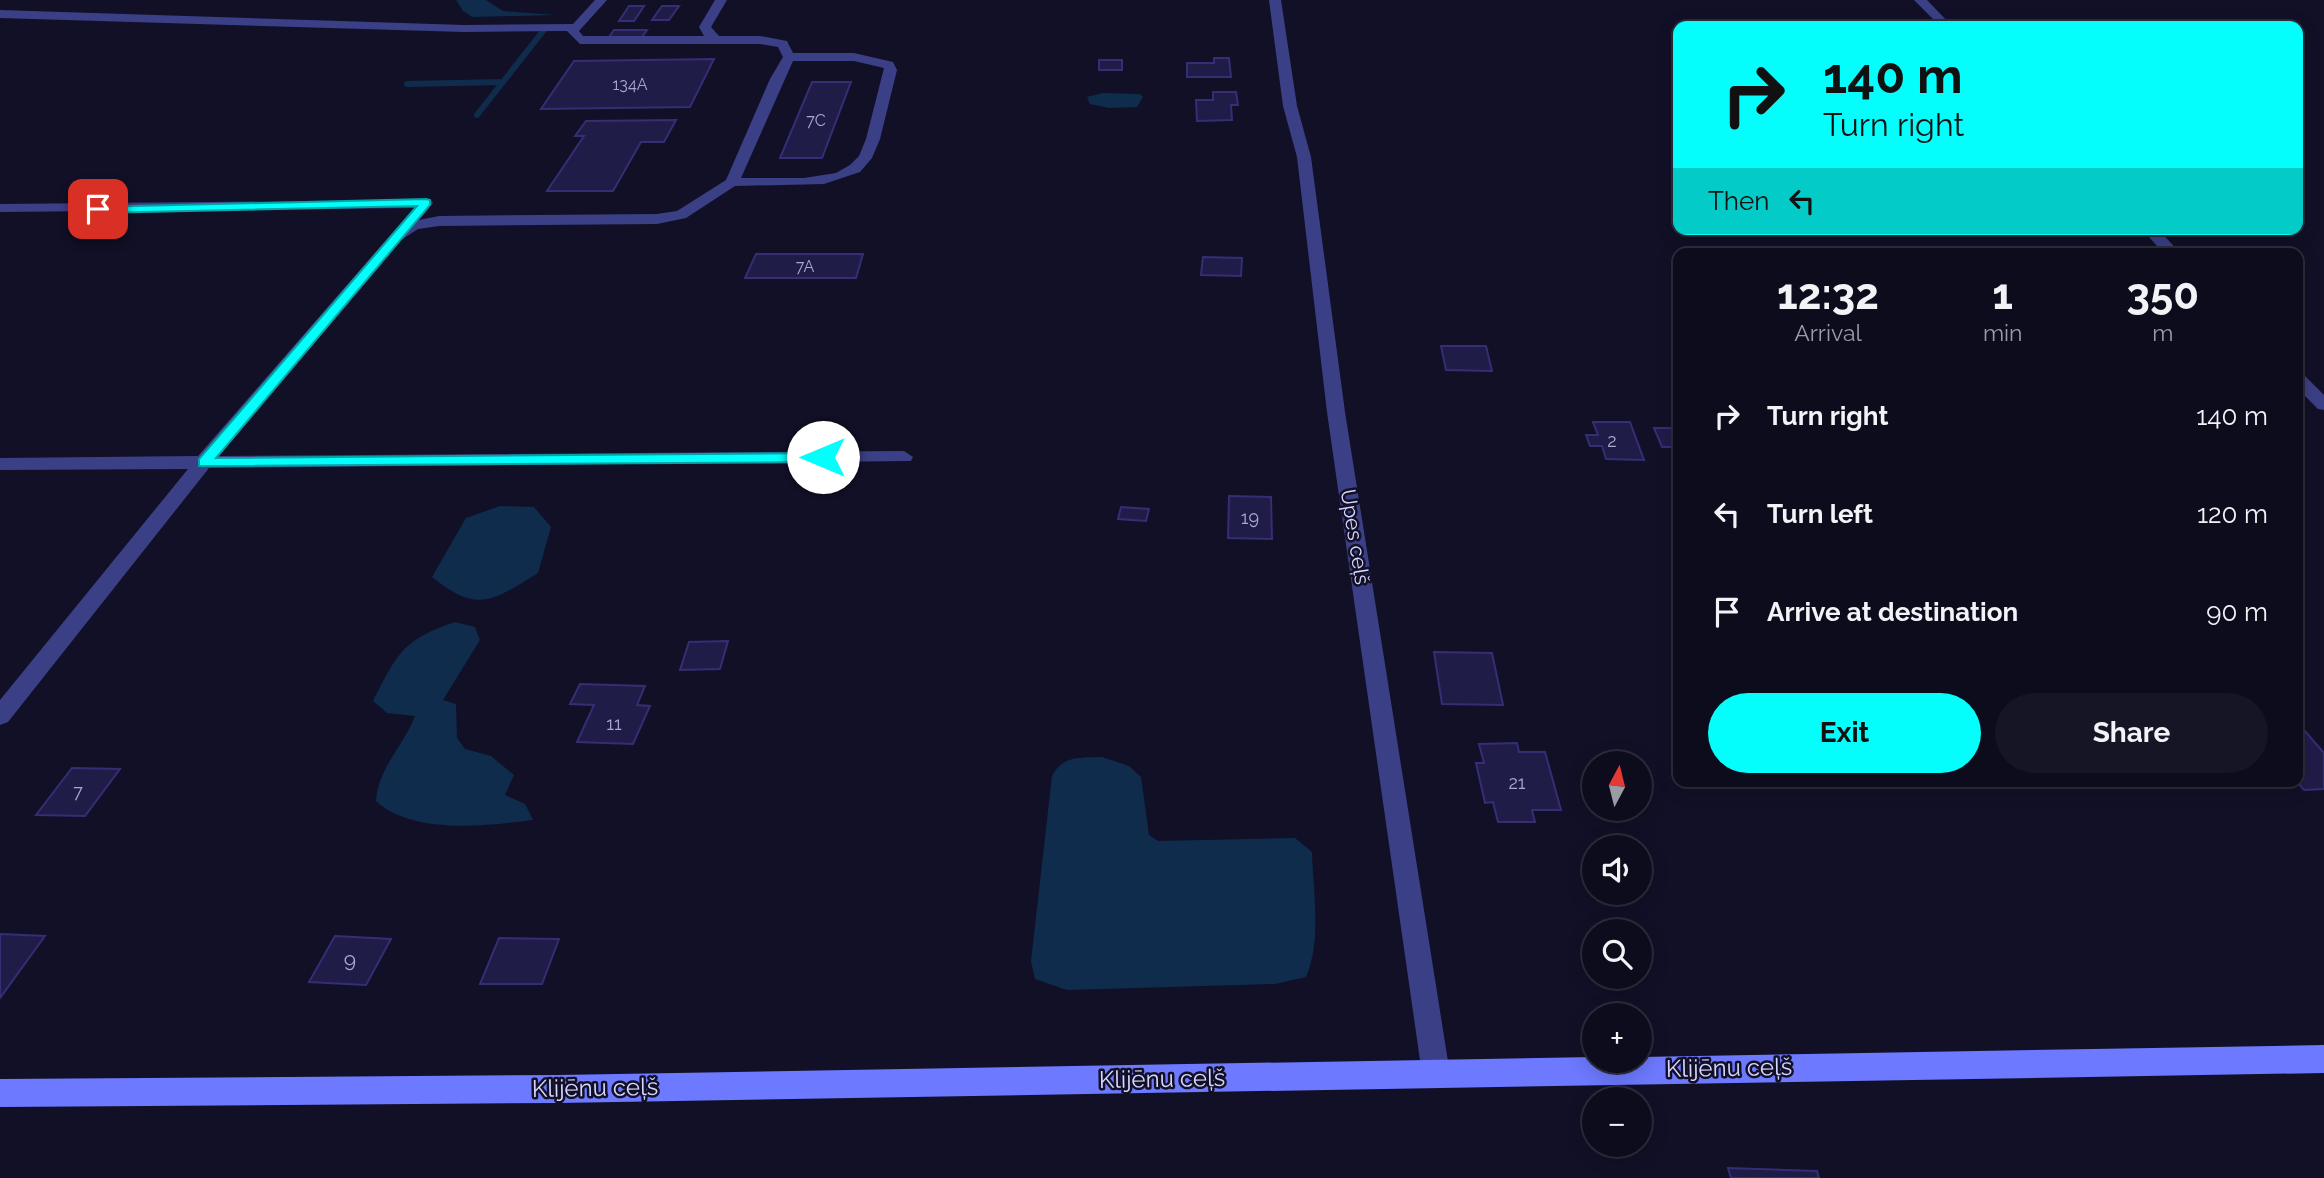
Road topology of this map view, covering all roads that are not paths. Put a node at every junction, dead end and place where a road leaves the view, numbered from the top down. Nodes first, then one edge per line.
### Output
1 (601, 0) edge
2 (721, 0) edge
3 (1275, 0) edge
4 (1920, 0) edge
5 (0, 14) edge
6 (1941, 21) edge
7 (576, 28) junction
8 (716, 40) junction
9 (789, 57) junction
10 (732, 182) junction
11 (0, 208) edge
12 (2154, 235) edge
13 (396, 237) junction
14 (2167, 248) edge
15 (2303, 384) edge
16 (2324, 405) edge
17 (904, 457) dead end
18 (204, 462) junction
19 (0, 464) edge
20 (0, 716) edge
21 (2324, 1059) edge
22 (1436, 1074) junction
23 (0, 1093) edge

1 - 7 street
2 - 8 street
3 - 22 street, Upes ceļš
4 - 6 street
5 - 7 street
7 - 8 street
8 - 9 street
9 - 10 street
9 - 10 street
10 - 13 street
11 - 13 street
12 - 14 street
13 - 18 street
15 - 16 street
17 - 18 street
18 - 19 street
18 - 20 street
21 - 22 street, Klijēnu ceļš
22 - 23 street, Klijēnu ceļš

